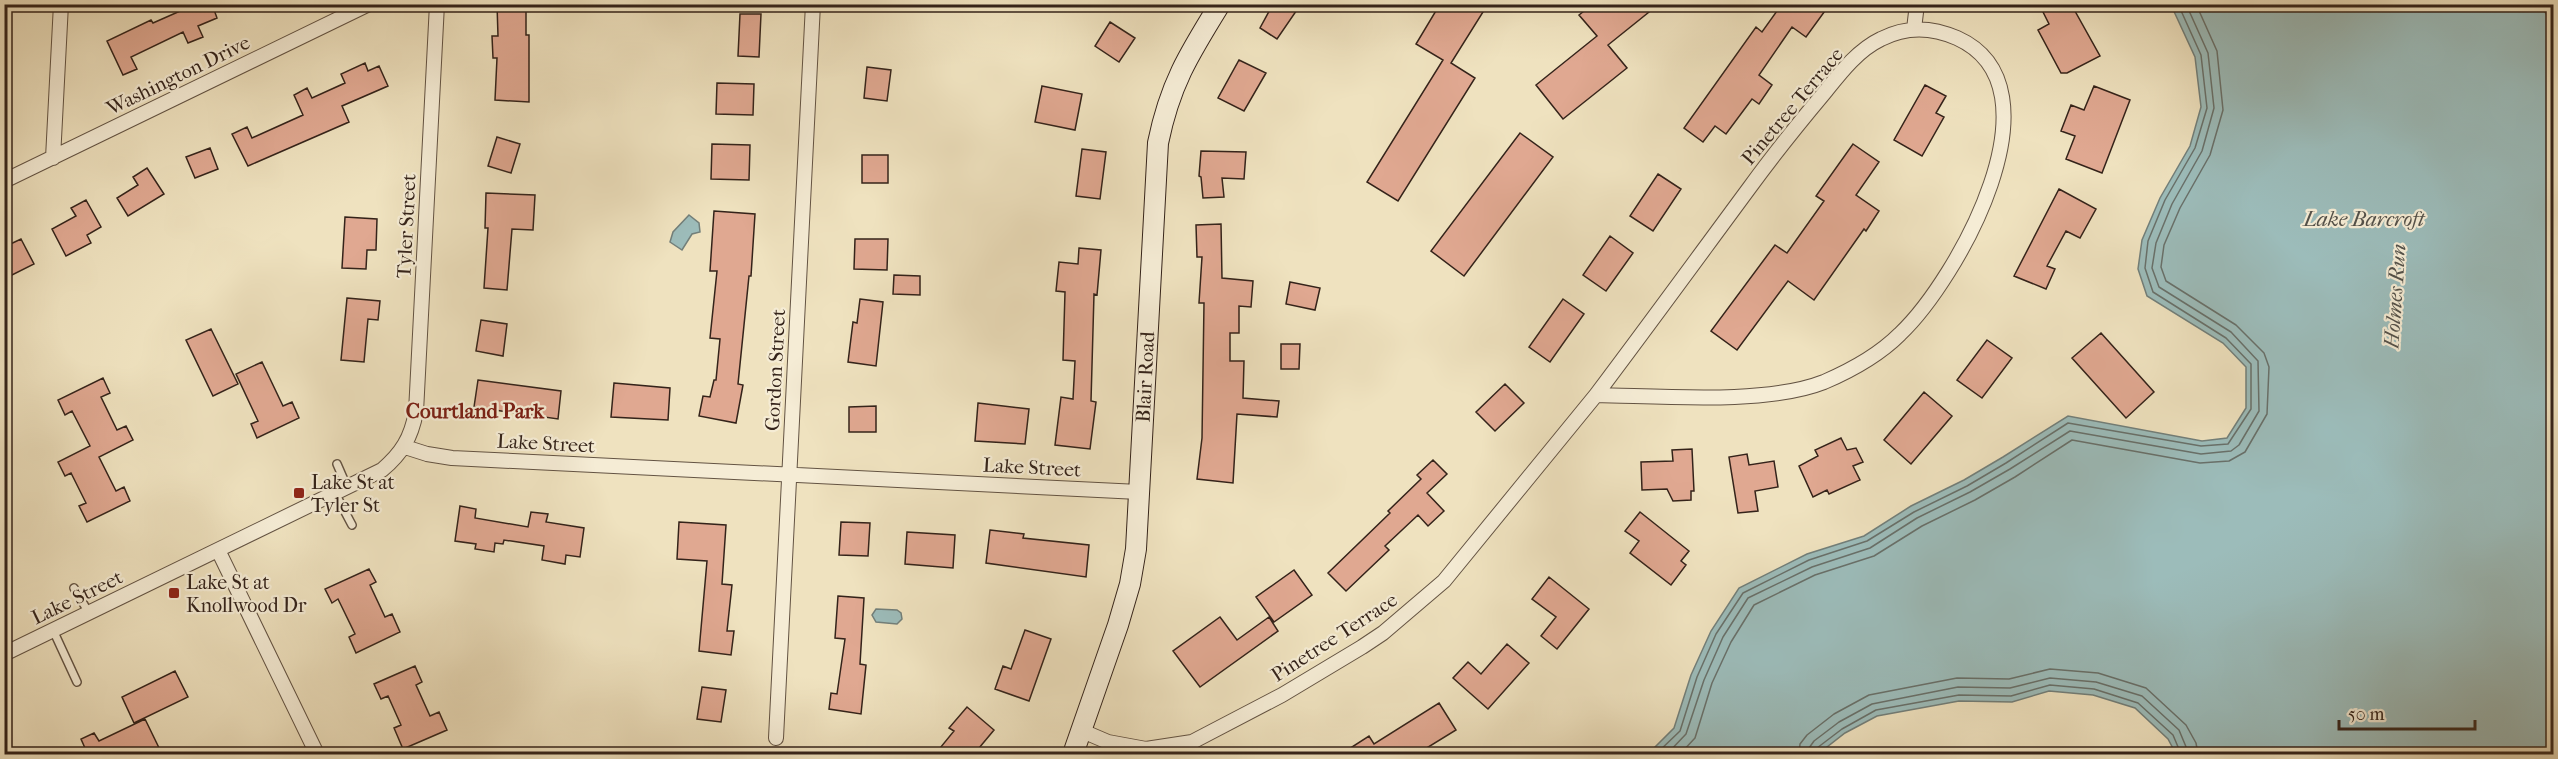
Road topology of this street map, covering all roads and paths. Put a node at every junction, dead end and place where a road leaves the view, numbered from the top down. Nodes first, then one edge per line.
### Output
1 (61, 4) edge
2 (369, 4) edge
3 (437, 4) edge
4 (813, 4) edge
5 (1220, 4) edge
6 (1917, 4) edge
7 (1914, 28) junction
8 (53, 158) junction
9 (4, 181) edge
10 (1596, 395) junction
11 (405, 447) junction
12 (337, 464) dead end
13 (790, 475) junction
14 (341, 490) junction
15 (1139, 492) junction
16 (352, 525) dead end
17 (218, 550) junction
18 (74, 588) dead end
19 (89, 613) junction
20 (53, 630) junction
21 (4, 654) edge
22 (76, 682) dead end
23 (1080, 730) junction
24 (776, 738) dead end
25 (317, 754) edge
26 (1072, 754) edge

1 - 8 street
2 - 8 street, Washington Drive
3 - 11 street, Tyler Street
4 - 13 street, Gordon Street
5 - 15 street, Blair Road
6 - 7 street
7 - 10 street, Pinetree Terrace
7 - 10 street, Pinetree Terrace
8 - 9 street, Washington Drive
10 - 23 street, Pinetree Terrace
11 - 13 street, Lake Street
11 - 14 street, Lake Street
12 - 14 lane
13 - 15 street, Lake Street
13 - 24 street, Gordon Street
14 - 16 lane
14 - 17 street, Lake Street
15 - 23 street, Blair Road
17 - 19 street, Lake Street
17 - 25 street
18 - 19 lane
19 - 20 street, Lake Street
20 - 21 street, Lake Street
20 - 22 lane
23 - 26 street, Blair Road

